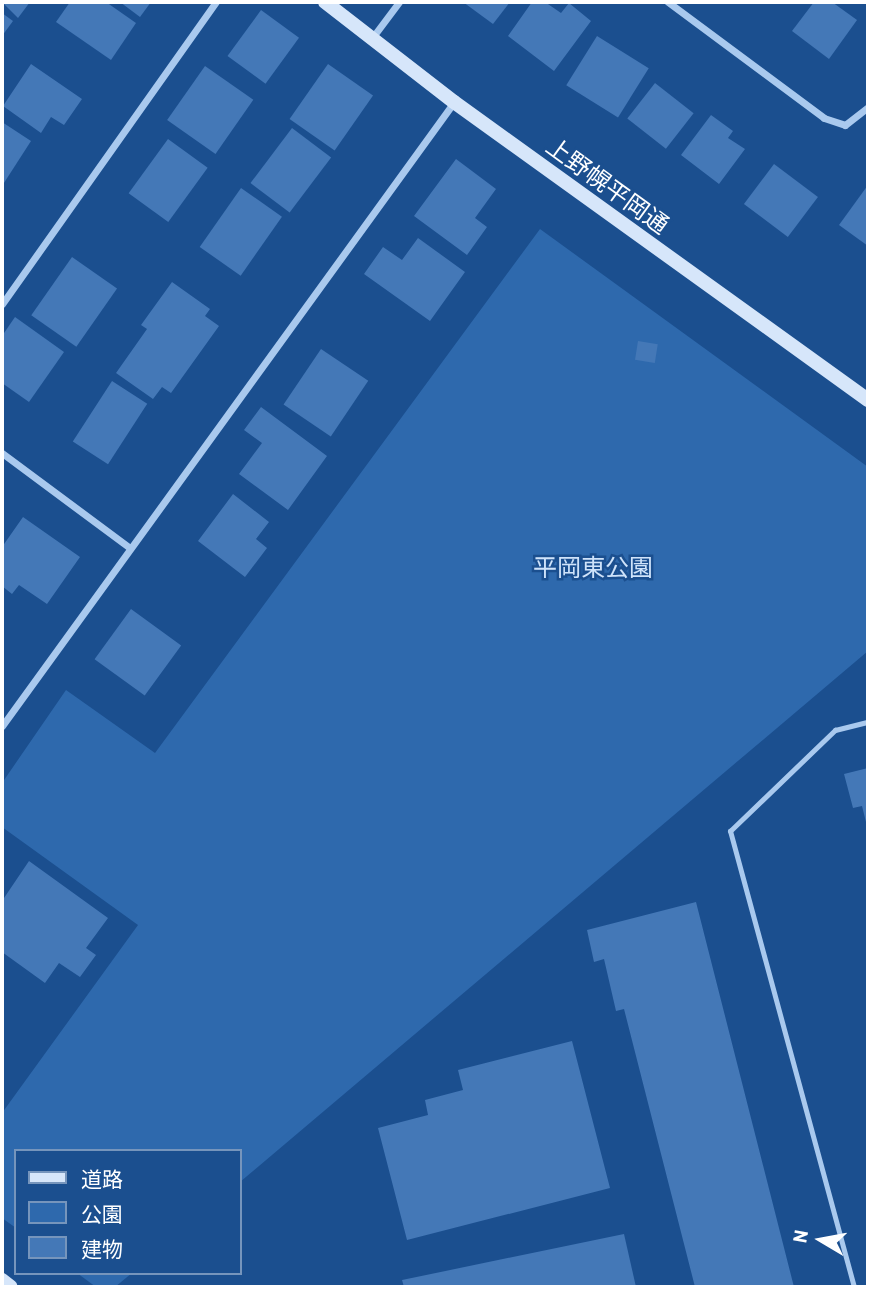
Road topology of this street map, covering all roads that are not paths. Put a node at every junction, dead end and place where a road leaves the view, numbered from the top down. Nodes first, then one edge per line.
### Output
1 (216, 2) edge
2 (325, 2) edge
3 (399, 2) edge
4 (668, 2) edge
5 (372, 38) junction
6 (454, 102) junction
7 (868, 107) edge
8 (2, 304) edge
9 (868, 400) edge
10 (2, 453) edge
11 (130, 548) junction
12 (868, 722) edge
13 (2, 726) edge
14 (2, 1280) edge
15 (11, 1287) edge
16 (854, 1287) edge

1 - 8 street
2 - 5 street, 上野幌平岡通
3 - 5 street
4 - 7 street
5 - 6 street, 上野幌平岡通
6 - 9 street, 上野幌平岡通
6 - 11 street
10 - 11 street
11 - 13 street
12 - 16 lane
14 - 15 street

